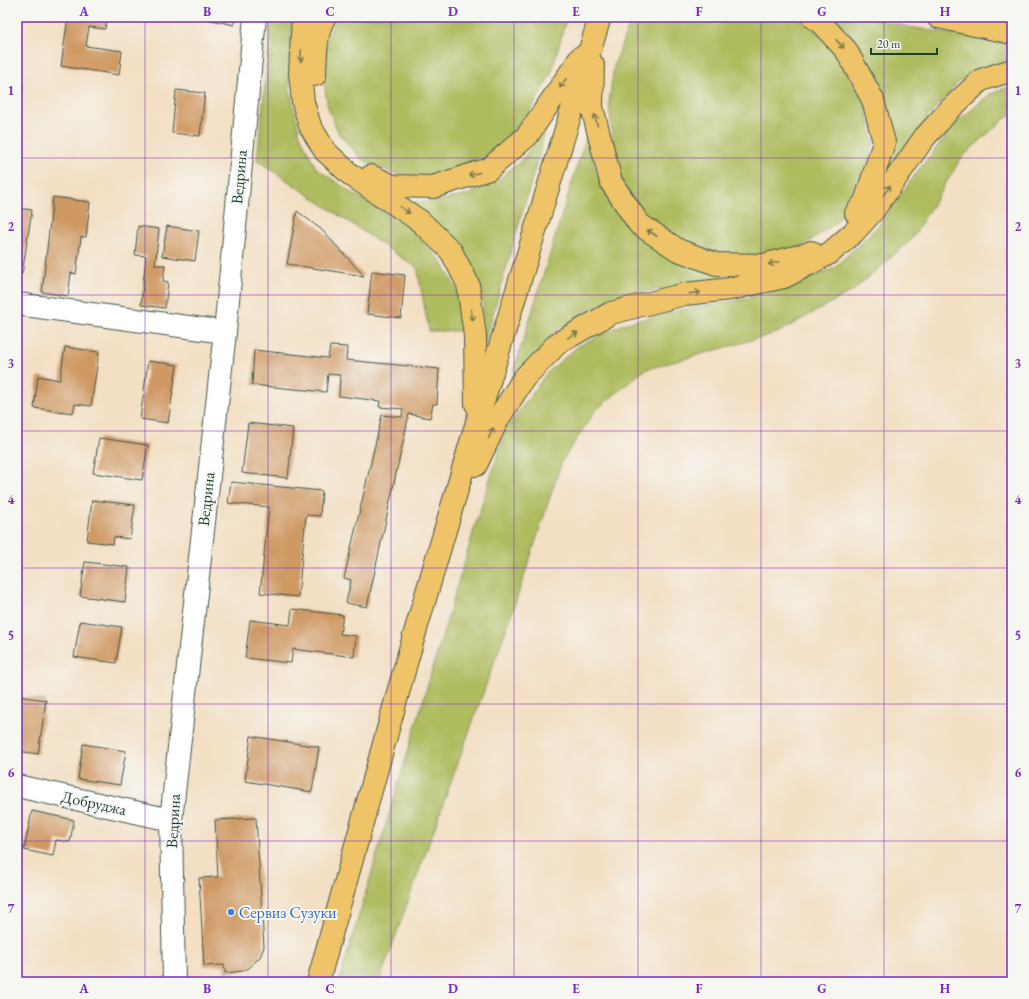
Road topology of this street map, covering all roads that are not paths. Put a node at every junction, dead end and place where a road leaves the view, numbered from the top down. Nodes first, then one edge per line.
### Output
1 (255, 17) edge
2 (303, 17) edge
3 (325, 17) edge
4 (600, 17) edge
5 (813, 17) edge
6 (938, 17) edge
7 (1012, 33) edge
8 (593, 40) junction
9 (1012, 70) edge
10 (17, 304) edge
11 (225, 332) junction
12 (476, 425) junction
13 (409, 653) junction
14 (17, 786) edge
15 (171, 820) junction
16 (174, 982) edge
17 (318, 982) edge

1 - 11 street, Ведрина
2 -> 12 main road
8 -> 3 main road
4 - 8 main road
5 -> 8 main road
6 - 7 main road
8 - 12 main road
13 -> 9 main road
10 - 11 street
11 - 15 street, Ведрина
12 - 13 main road
13 - 17 main road
14 - 15 street, Добруджа
15 - 16 street, Ведрина

